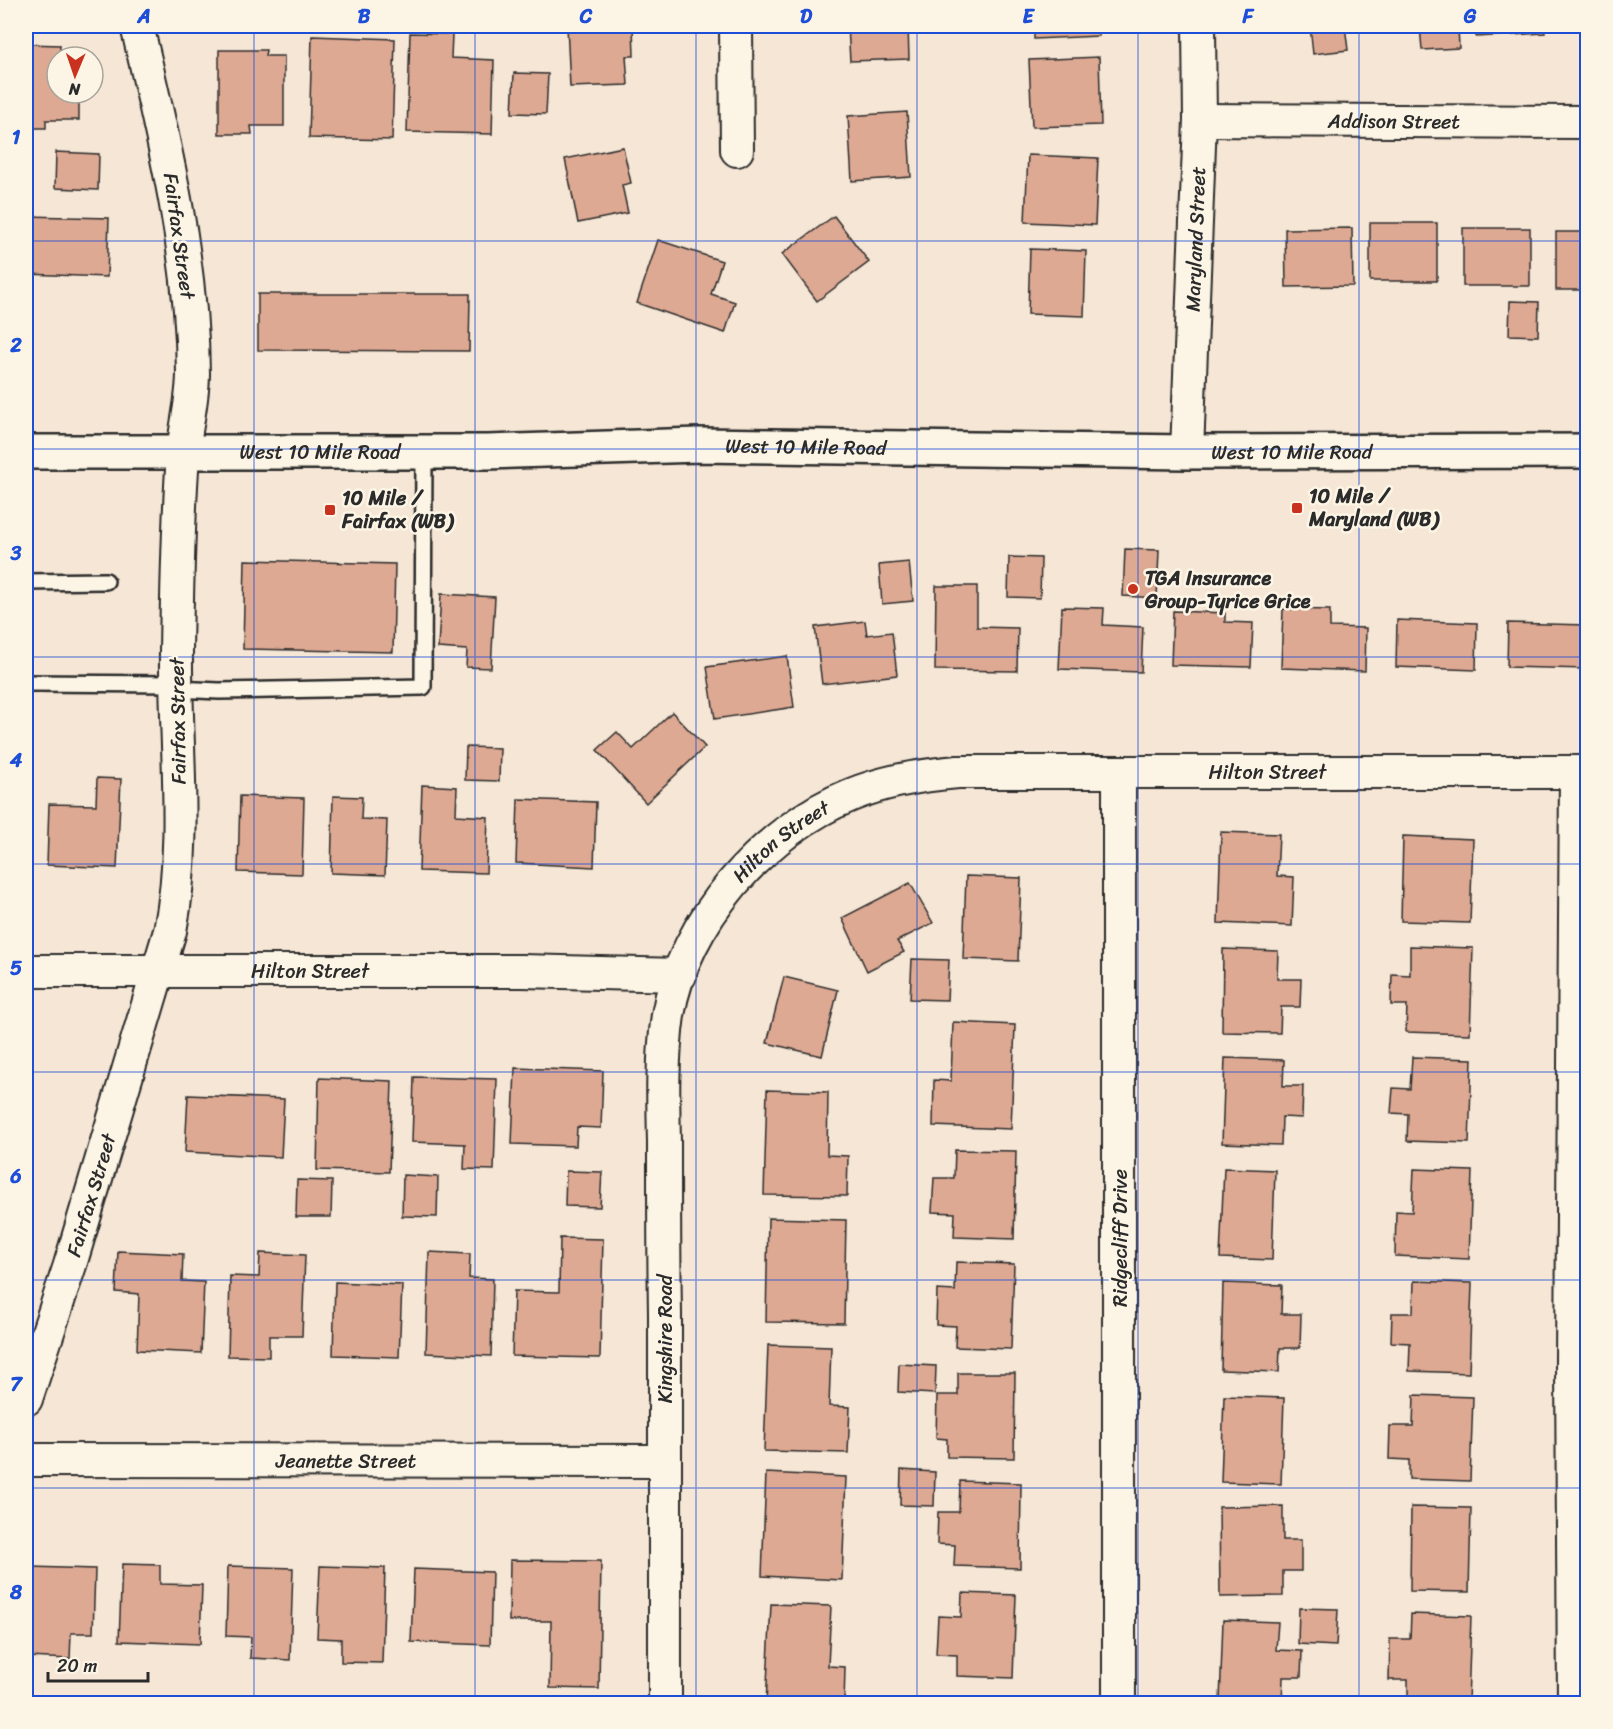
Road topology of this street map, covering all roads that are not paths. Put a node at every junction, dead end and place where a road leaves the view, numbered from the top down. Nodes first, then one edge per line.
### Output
1 (137, 26) edge
2 (736, 26) edge
3 (1199, 26) edge
4 (1200, 120) junction
5 (1587, 122) edge
6 (737, 150) dead end
7 (424, 451) junction
8 (26, 452) edge
9 (183, 452) junction
10 (1187, 452) junction
11 (1587, 452) edge
12 (106, 581) dead end
13 (26, 582) edge
14 (26, 683) edge
15 (176, 686) junction
16 (1582, 772) edge
17 (1119, 773) junction
18 (156, 970) junction
19 (26, 971) edge
20 (680, 975) junction
21 (26, 1400) edge
22 (26, 1460) edge
23 (665, 1461) junction
24 (665, 1704) edge
25 (1119, 1704) edge
26 (1574, 1704) edge

1 - 9 street, Fairfax Street
2 - 6 street
3 - 4 street, Maryland Street
4 - 5 street, Addison Street
4 - 10 street, Maryland Street
7 - 9 main road, West 10 Mile Road
7 - 10 main road, West 10 Mile Road
7 - 15 lane
8 - 9 main road, West 10 Mile Road
9 - 15 street, Fairfax Street
10 - 11 main road, West 10 Mile Road
12 - 13 lane
14 - 15 lane
15 - 18 street, Fairfax Street
16 - 17 street, Hilton Street
16 - 26 street
17 - 20 street, Hilton Street
17 - 25 street, Ridgecliff Drive
18 - 19 street, Hilton Street
18 - 20 street, Hilton Street
18 - 21 street, Fairfax Street
20 - 23 street, Kingshire Road
22 - 23 street, Jeanette Street
23 - 24 street, Kingshire Road

